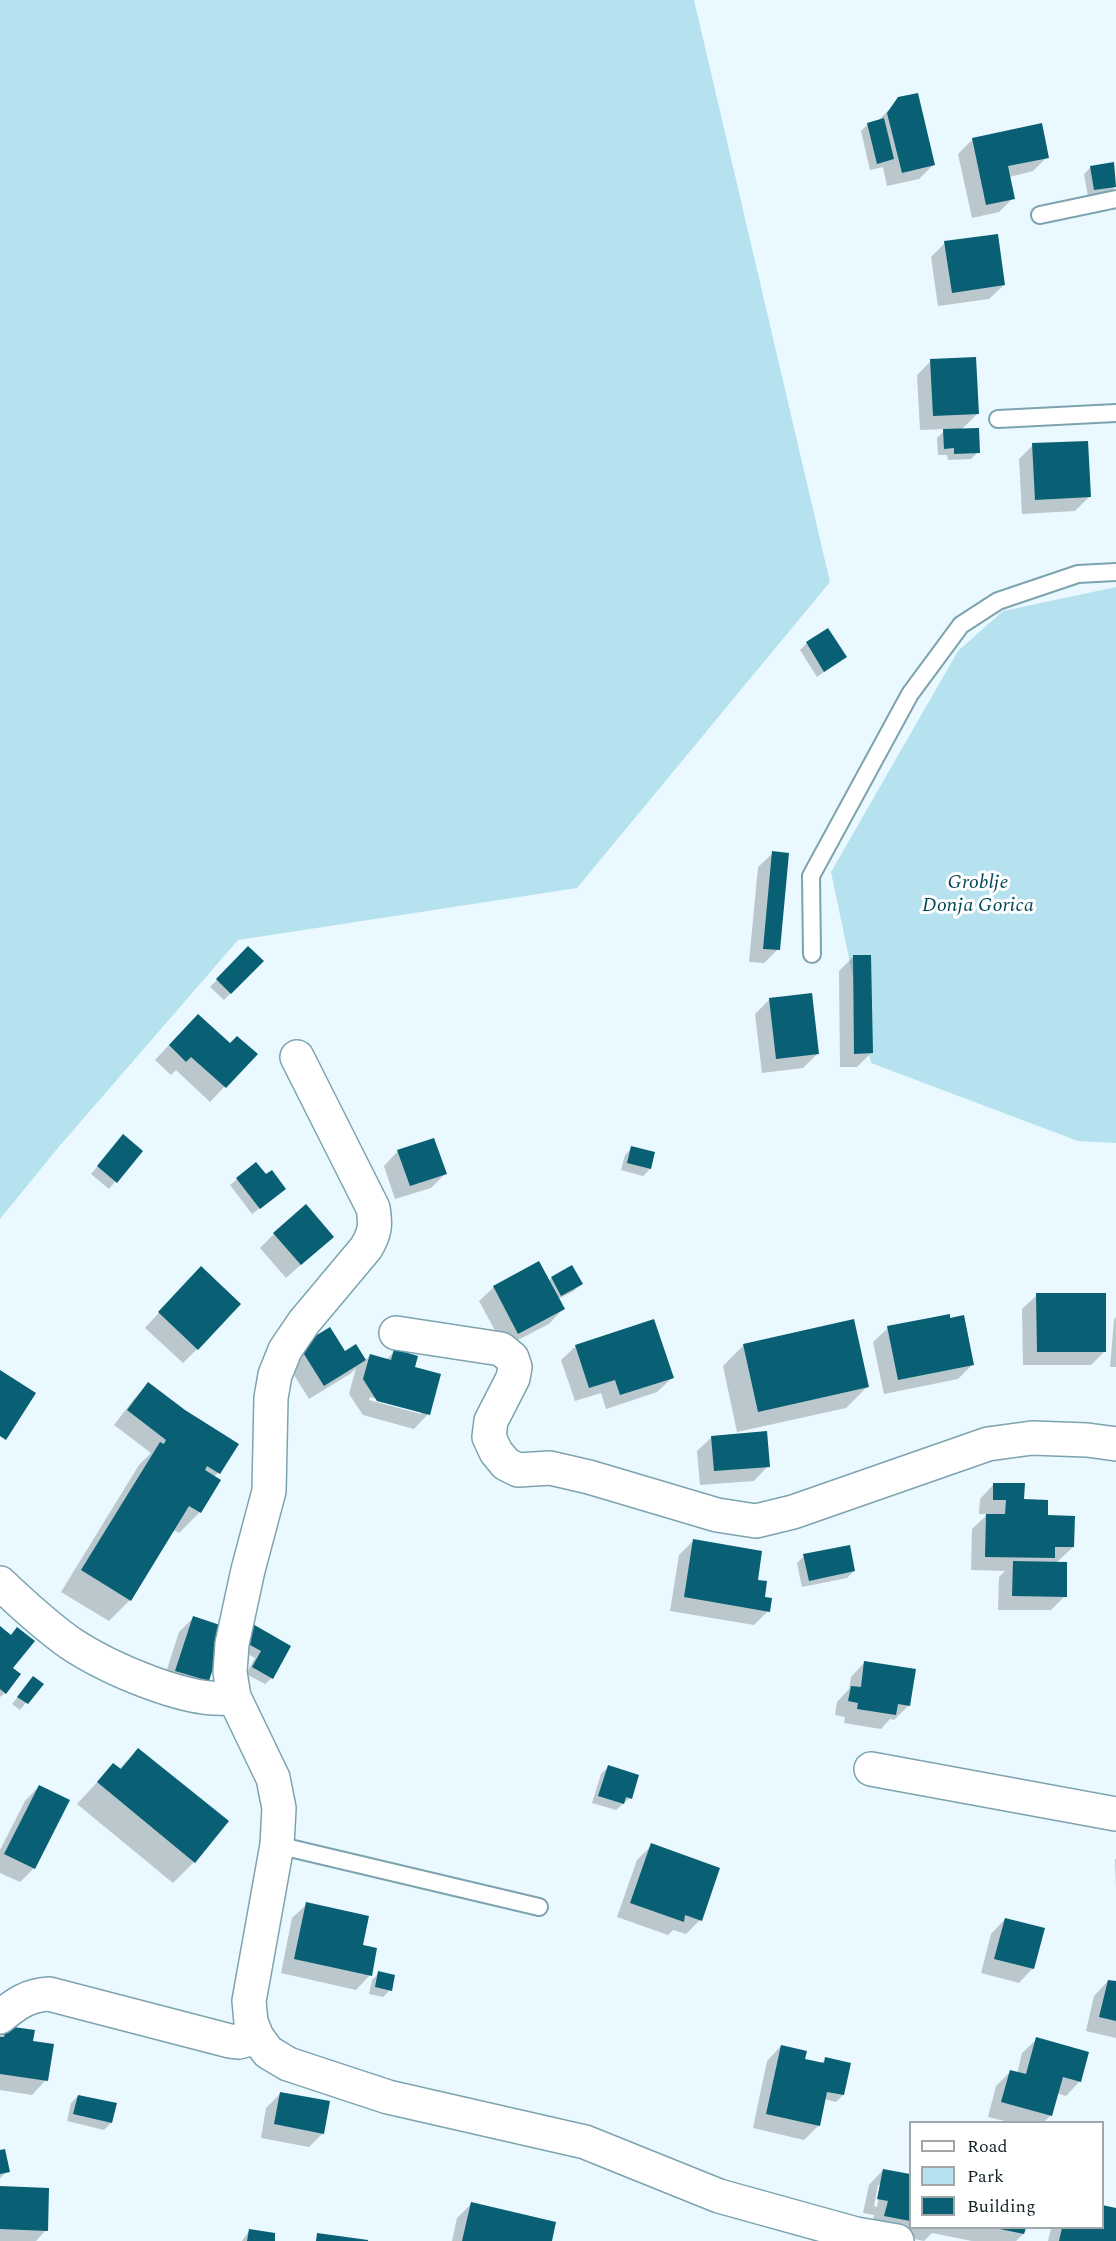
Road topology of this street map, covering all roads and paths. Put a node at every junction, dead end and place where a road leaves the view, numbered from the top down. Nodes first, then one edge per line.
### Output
1 (1116, 199) edge
2 (1040, 215) dead end
3 (1116, 413) edge
4 (998, 419) dead end
5 (1116, 572) edge
6 (812, 954) dead end
7 (297, 1058) dead end
8 (396, 1333) dead end
9 (1116, 1444) edge
10 (0, 1583) edge
11 (234, 1697) junction
12 (872, 1769) dead end
13 (1116, 1814) edge
14 (277, 1845) junction
15 (539, 1907) dead end
16 (0, 2017) edge
17 (257, 2037) junction
18 (897, 2241) edge

1 - 2 lane
3 - 4 lane
5 - 6 lane
7 - 11 street
8 - 9 street
10 - 11 street
11 - 14 street
12 - 13 street
14 - 15 lane
14 - 17 street
16 - 17 street
17 - 18 street

